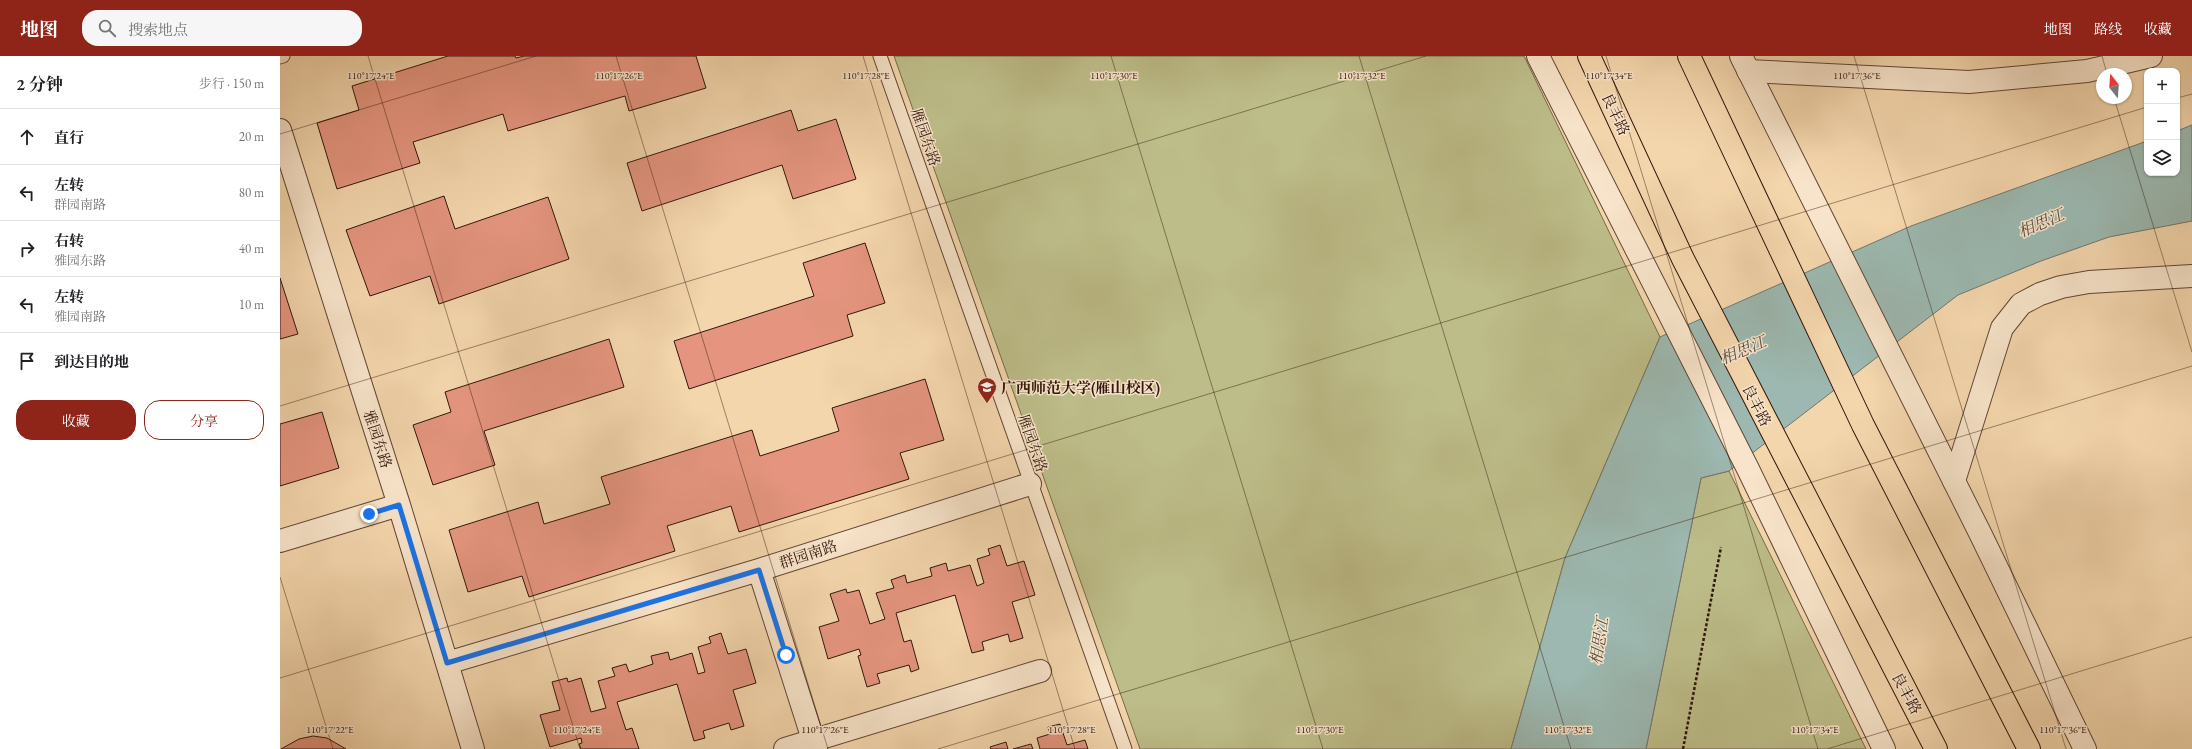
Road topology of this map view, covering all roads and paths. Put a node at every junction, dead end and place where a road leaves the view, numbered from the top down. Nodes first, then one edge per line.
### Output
1 (283, 56) edge
2 (880, 56) edge
3 (1538, 56) edge
4 (1589, 56) edge
5 (1689, 56) edge
6 (2151, 56) edge
7 (280, 57) edge
8 (1744, 63) edge
9 (280, 130) edge
10 (2192, 276) edge
11 (1954, 481) junction
12 (1030, 484) junction
13 (399, 505) junction
14 (280, 541) edge
15 (1721, 547) dead end
16 (759, 570) junction
17 (447, 663) junction
18 (1040, 671) dead end
19 (814, 745) edge
20 (473, 749) edge
21 (785, 749) edge
22 (1125, 749) edge
23 (1684, 749) edge
24 (1884, 749) edge
25 (1936, 749) edge
26 (2029, 749) edge
27 (2084, 749) edge

1 - 7 lane
2 - 12 lane, 雁园东路
3 - 24 street
4 - 25 highway, 良丰路
5 - 26 highway
6 - 8 street
8 - 11 street
9 - 13 street, 雅园东路
10 - 11 street
11 - 27 street
12 - 16 street, 群园南路
12 - 22 lane, 雁园东路
13 - 14 street
13 - 17 street, 雅园东路
15 - 23 path
16 - 17 street, 群园南路
16 - 19 street
17 - 20 street, 雅园东路
18 - 19 street
19 - 21 street

